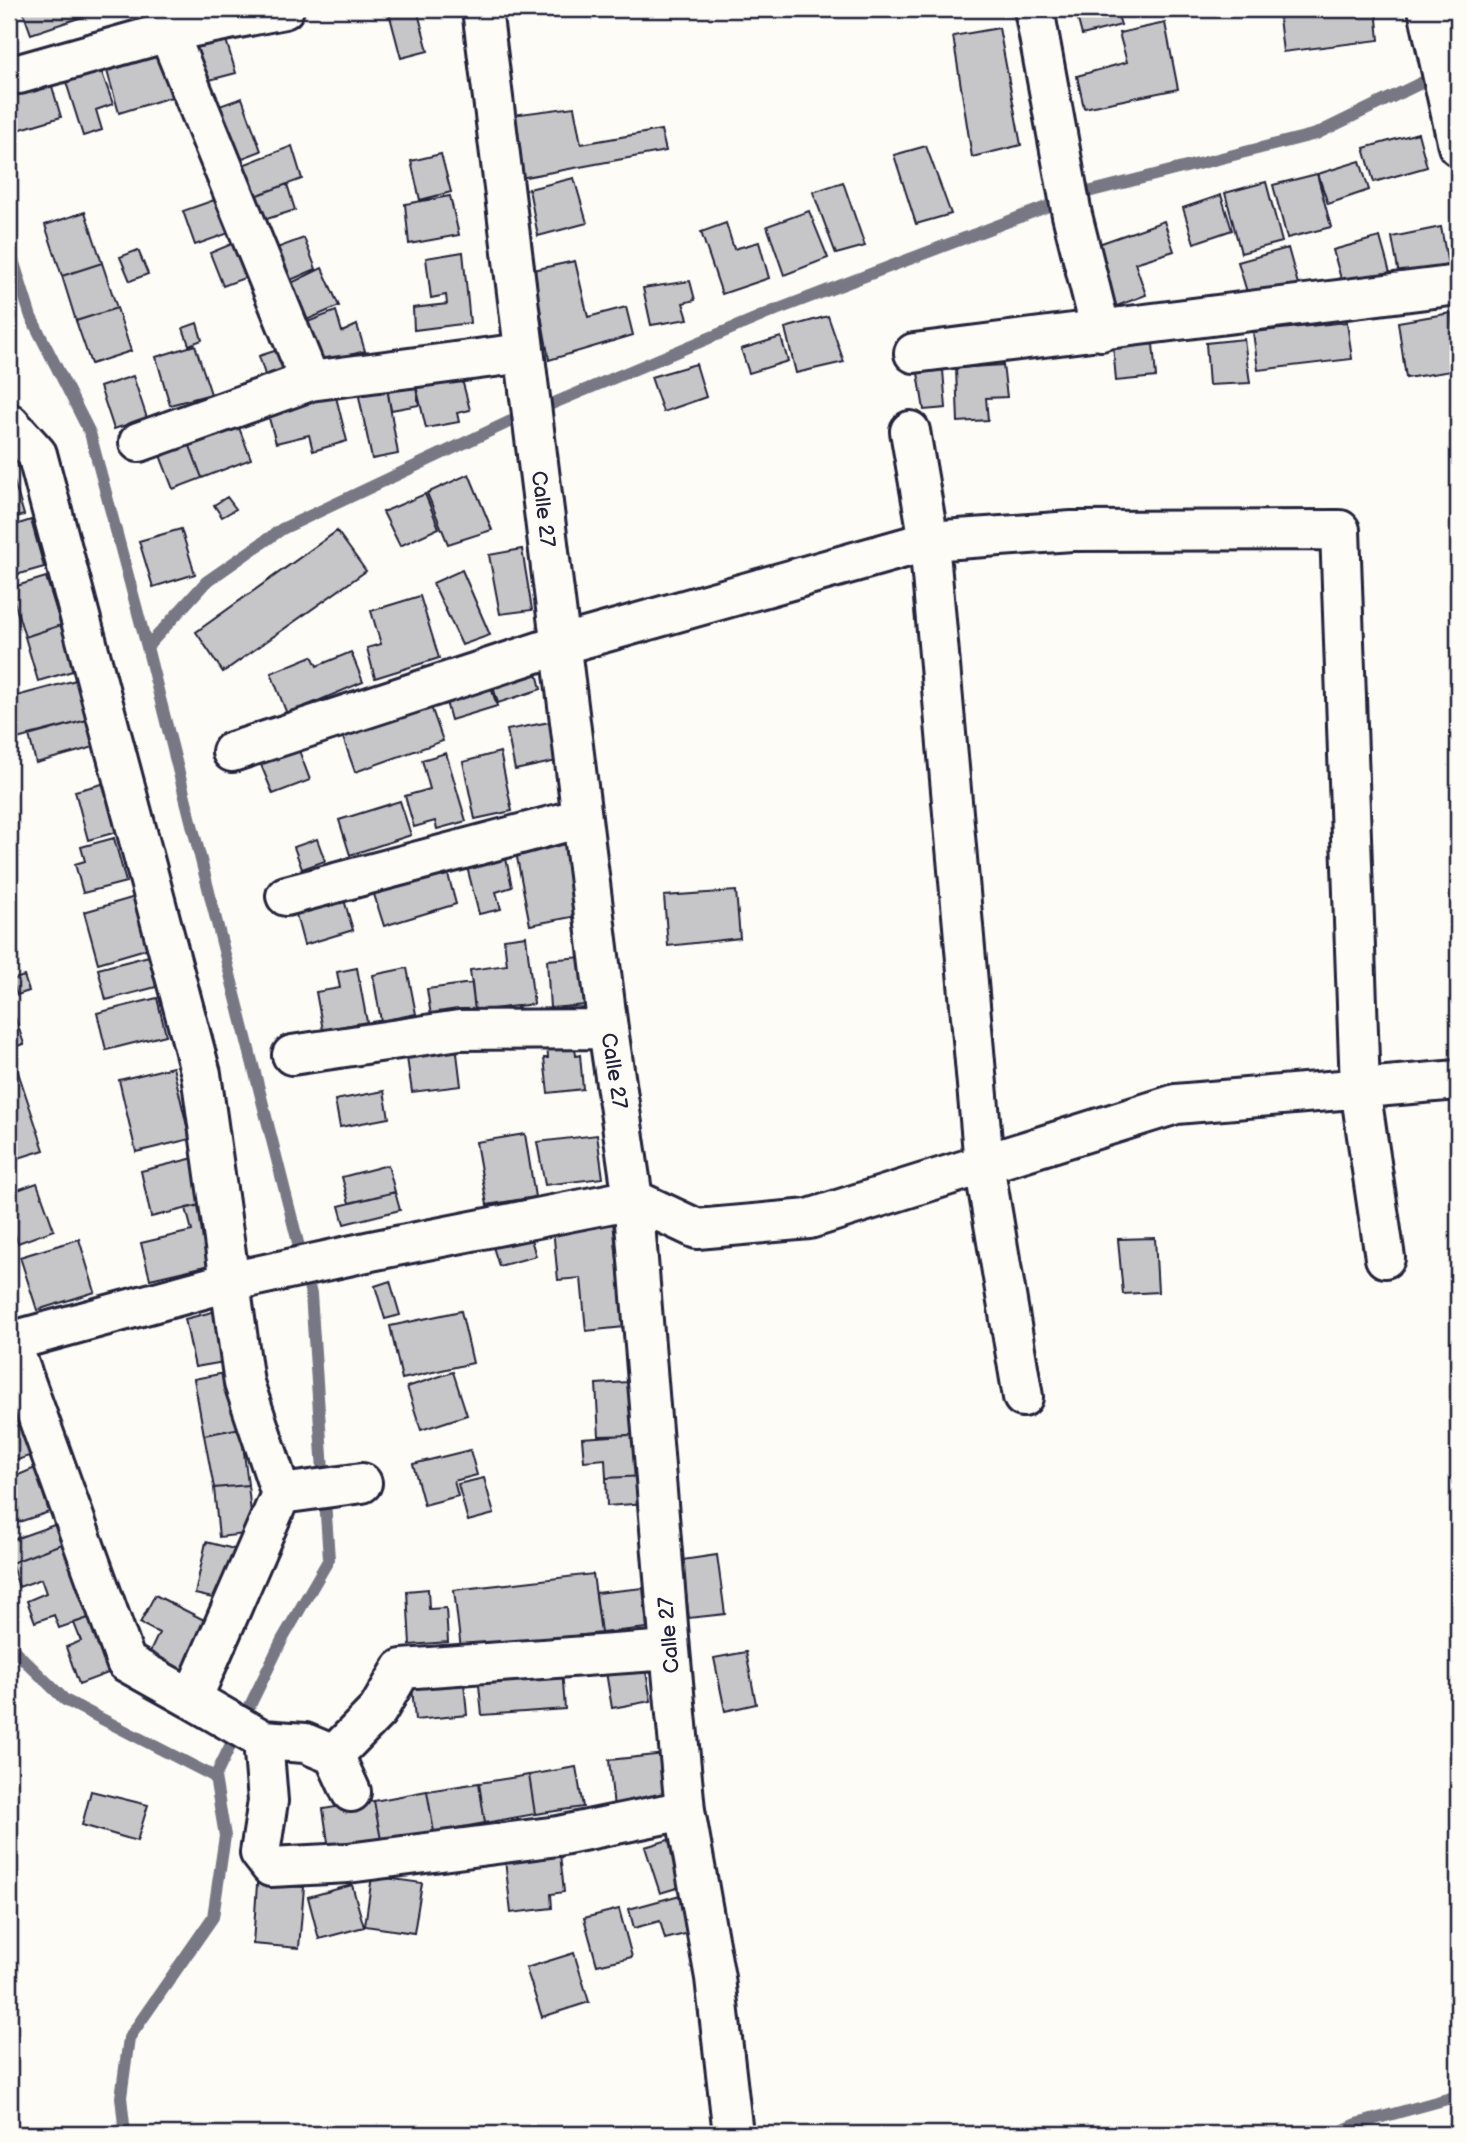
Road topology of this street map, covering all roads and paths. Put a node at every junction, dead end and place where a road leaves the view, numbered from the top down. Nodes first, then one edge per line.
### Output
1 (284, 9) edge
2 (482, 9) edge
3 (1034, 9) edge
4 (1428, 9) edge
5 (168, 32) junction
6 (19, 74) dead end
7 (1458, 146) edge
8 (1458, 285) edge
9 (1101, 331) junction
10 (524, 353) junction
11 (914, 353) dead end
12 (310, 381) junction
13 (9, 423) edge
14 (910, 431) dead end
15 (139, 442) dead end
16 (929, 541) junction
17 (560, 645) junction
18 (232, 752) dead end
19 (581, 818) junction
20 (286, 896) dead end
21 (608, 1029) junction
22 (292, 1055) dead end
23 (1458, 1080) edge
24 (1360, 1088) junction
25 (984, 1164) junction
26 (633, 1199) junction
27 (1385, 1258) dead end
28 (245, 1279) junction
29 (9, 1340) edge
30 (1023, 1397) dead end
31 (362, 1483) dead end
32 (281, 1494) junction
33 (670, 1650) junction
34 (192, 1699) junction
35 (263, 1740) junction
36 (334, 1755) junction
37 (351, 1792) dead end
38 (685, 1810) junction
39 (733, 2134) edge

1 - 5 street
2 - 10 street, Calle 27
3 - 9 street
4 - 7 street
5 - 6 street
5 - 12 street
8 - 9 street
9 - 11 street
10 - 12 street
10 - 17 street, Calle 27
12 - 15 street
13 - 28 street
14 - 16 street
16 - 17 street
16 - 24 street
16 - 25 street
17 - 18 street
17 - 19 street, Calle 27
19 - 20 street
19 - 21 street, Calle 27
21 - 22 street
21 - 26 street, Calle 27
23 - 24 street
24 - 25 street
24 - 27 street
25 - 26 street
25 - 30 street
26 - 28 street
26 - 33 street, Calle 27
28 - 29 street
28 - 32 street
29 - 34 street
31 - 32 street
32 - 34 street
33 - 36 street
33 - 38 street, Calle 27
34 - 35 street
35 - 36 street
35 - 38 street
36 - 37 street
38 - 39 street, Calle 27

